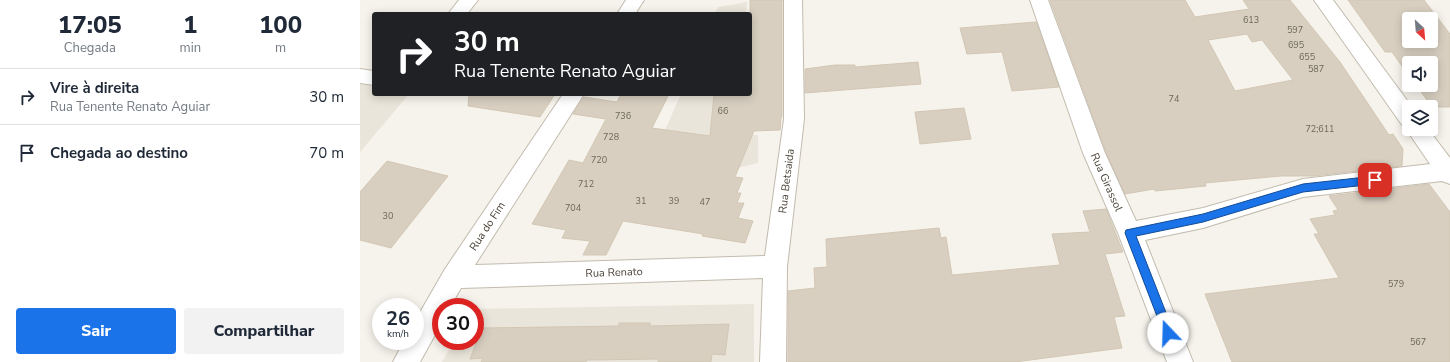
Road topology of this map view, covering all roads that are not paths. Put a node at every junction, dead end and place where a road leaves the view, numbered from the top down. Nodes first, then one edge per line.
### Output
1 (469, 0) edge
2 (635, 0) edge
3 (793, 0) edge
4 (1040, 0) edge
5 (1323, 0) edge
6 (459, 12) edge
7 (627, 12) edge
8 (360, 76) edge
9 (372, 78) edge
10 (573, 96) edge
11 (1402, 109) edge
12 (1421, 136) edge
13 (1448, 173) edge
14 (1130, 233) junction
15 (775, 267) junction
16 (454, 277) junction
17 (406, 362) edge
18 (773, 362) edge
19 (1180, 362) edge

1 - 6 street
2 - 7 street
3 - 15 street, Rua Betsaida
4 - 14 street, Rua Girassol
5 - 11 street
8 - 9 street
10 - 16 street, Rua do Fim
12 - 13 street
13 - 14 street
14 - 19 street, Rua Girassol
15 - 16 street, Rua Renato
15 - 18 street, Rua Betsaida
16 - 17 street, Rua do Fim

